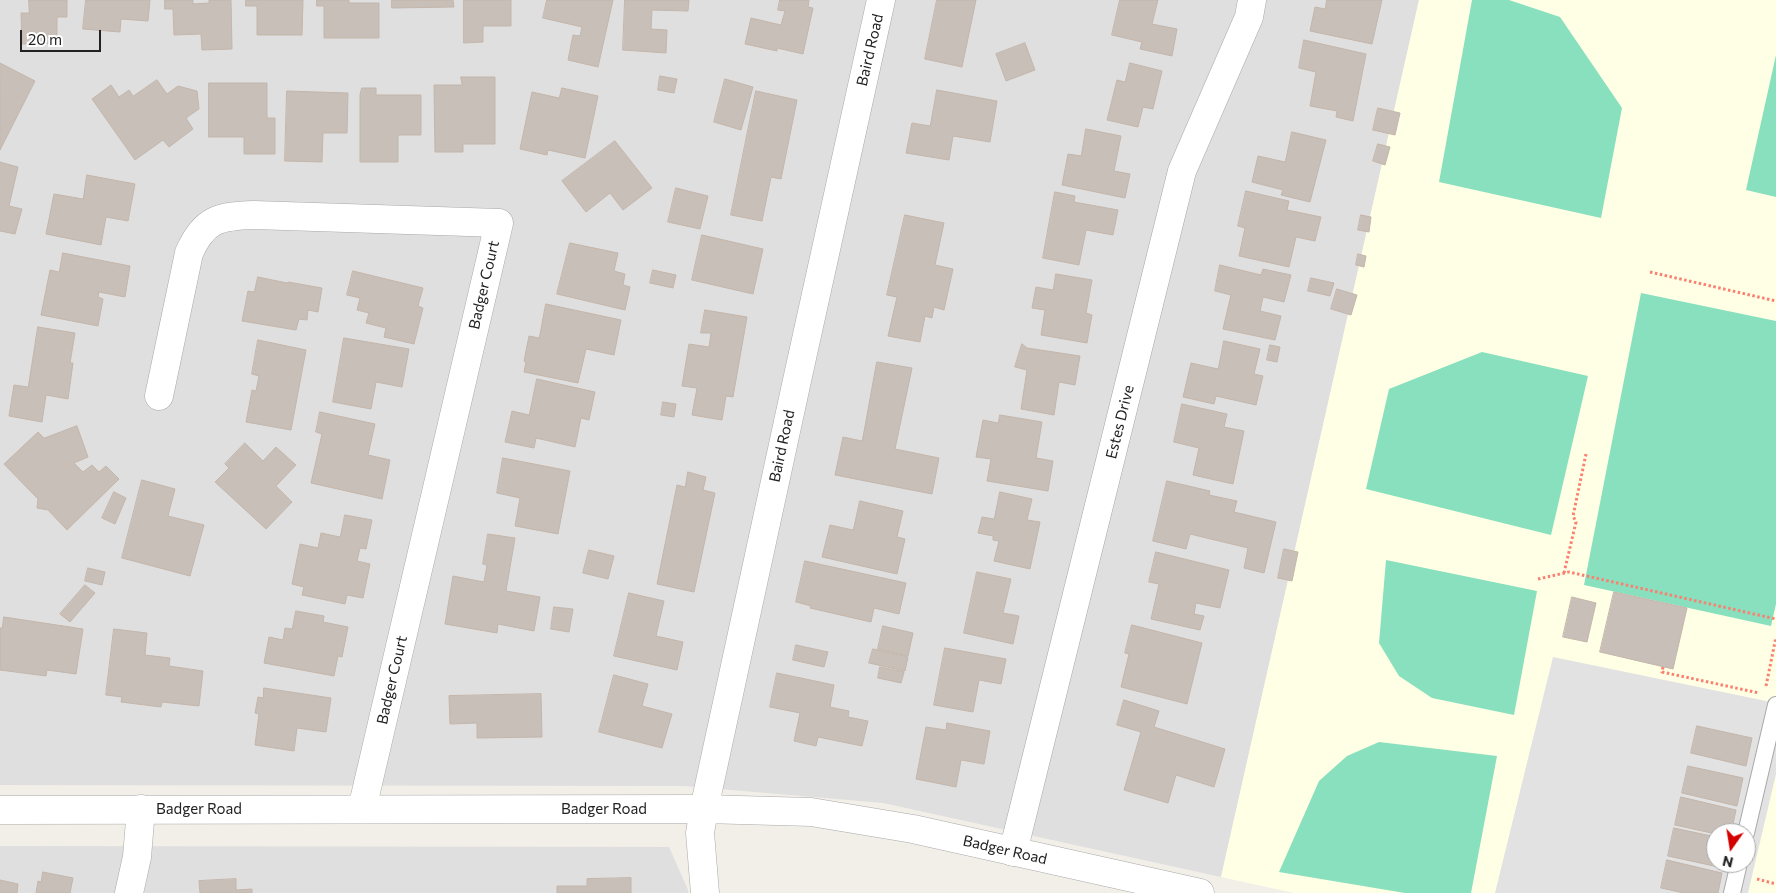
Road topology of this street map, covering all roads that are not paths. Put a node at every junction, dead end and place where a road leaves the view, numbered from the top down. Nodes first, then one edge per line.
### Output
1 (881, 0) edge
2 (1252, 0) edge
3 (159, 396) dead end
4 (1776, 705) edge
5 (141, 809) junction
6 (362, 809) junction
7 (704, 809) junction
8 (0, 810) edge
9 (1748, 823) edge
10 (1014, 852) junction
11 (1737, 873) edge
12 (130, 893) edge
13 (705, 893) edge
14 (1200, 893) edge
15 (1732, 893) edge

1 - 7 street, Baird Road
2 - 10 street, Estes Drive
3 - 6 street, Badger Court
4 - 9 lane
5 - 6 street, Badger Road
5 - 8 street, Badger Road
5 - 12 street
6 - 7 street, Badger Road
7 - 10 street, Badger Road
7 - 13 street, Baird Road
10 - 14 street, Badger Road
11 - 15 lane

